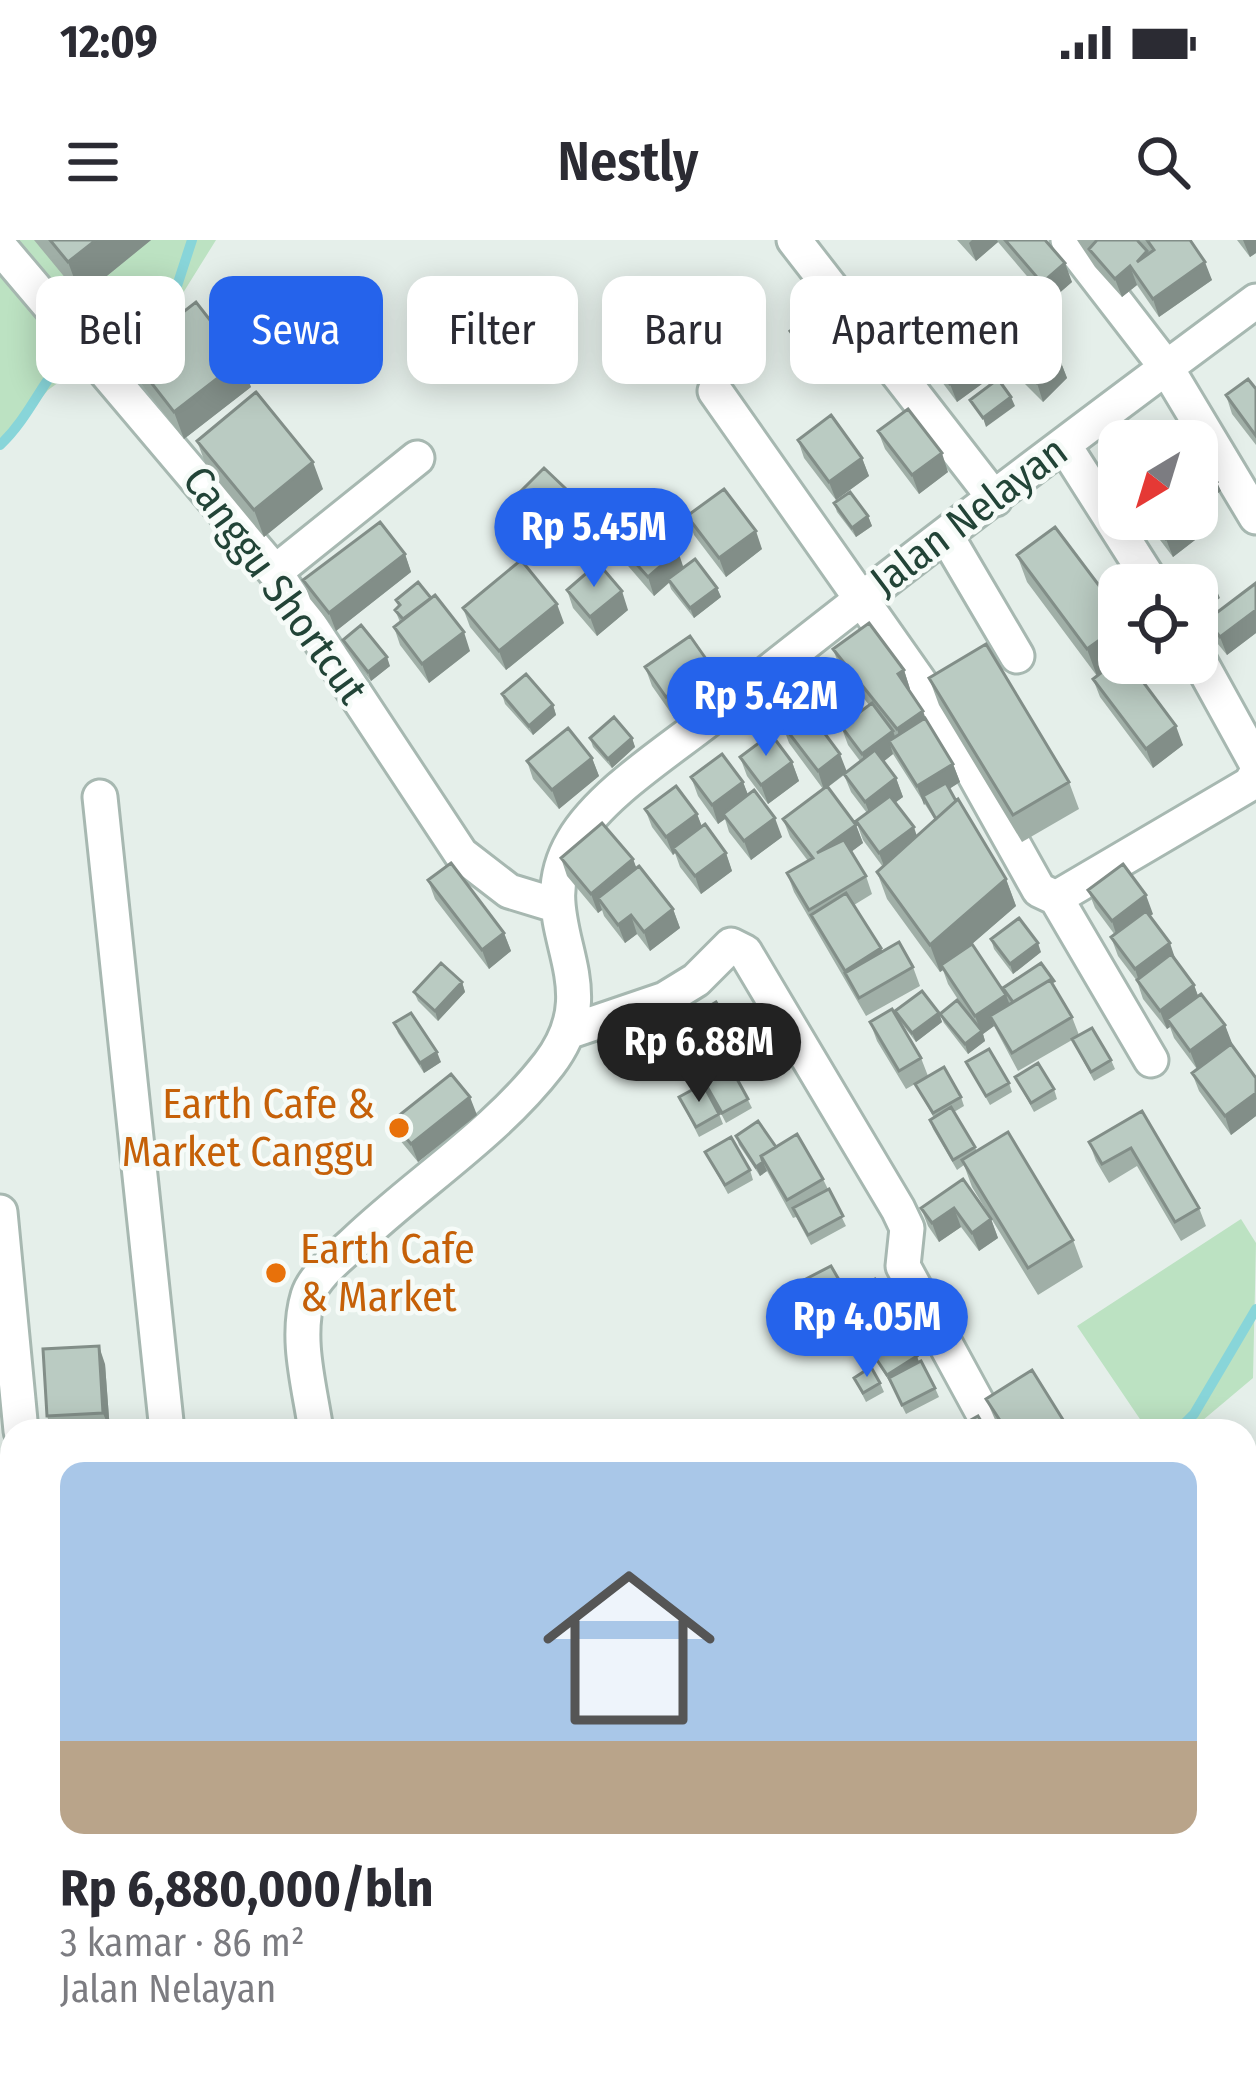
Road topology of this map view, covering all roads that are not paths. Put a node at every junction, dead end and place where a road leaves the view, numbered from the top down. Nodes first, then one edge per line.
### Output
1 (794, 240) edge
2 (1068, 240) edge
3 (0, 247) edge
4 (1256, 301) edge
5 (1166, 367) junction
6 (715, 391) dead end
7 (1064, 445) junction
8 (417, 458) dead end
9 (995, 499) junction
10 (1256, 517) edge
11 (947, 537) junction
12 (1140, 564) edge
13 (275, 572) junction
14 (861, 598) junction
15 (1017, 656) dead end
16 (1212, 684) edge
17 (1256, 763) edge
18 (1256, 775) edge
19 (100, 797) dead end
20 (1056, 898) junction
21 (555, 904) junction
22 (571, 1030) junction
23 (1151, 1060) dead end
24 (0, 1212) edge
25 (984, 1415) edge
26 (20, 1419) edge
27 (166, 1419) edge
28 (314, 1419) edge

1 - 9 street
2 - 5 street
3 - 13 street, Canggu Shortcut
4 - 5 street, Jalan Nelayan
5 - 7 street, Jalan Nelayan
5 - 10 street
6 - 14 street
7 - 9 street, Jalan Nelayan
7 - 12 street
8 - 13 street
9 - 11 street, Jalan Nelayan
11 - 14 street, Jalan Nelayan
11 - 15 street
13 - 21 street, Canggu Shortcut
14 - 20 street
14 - 21 street, Jalan Nelayan
16 - 17 street
18 - 20 street
19 - 27 street
20 - 23 street
21 - 22 street
22 - 25 street
22 - 28 street
24 - 26 street

